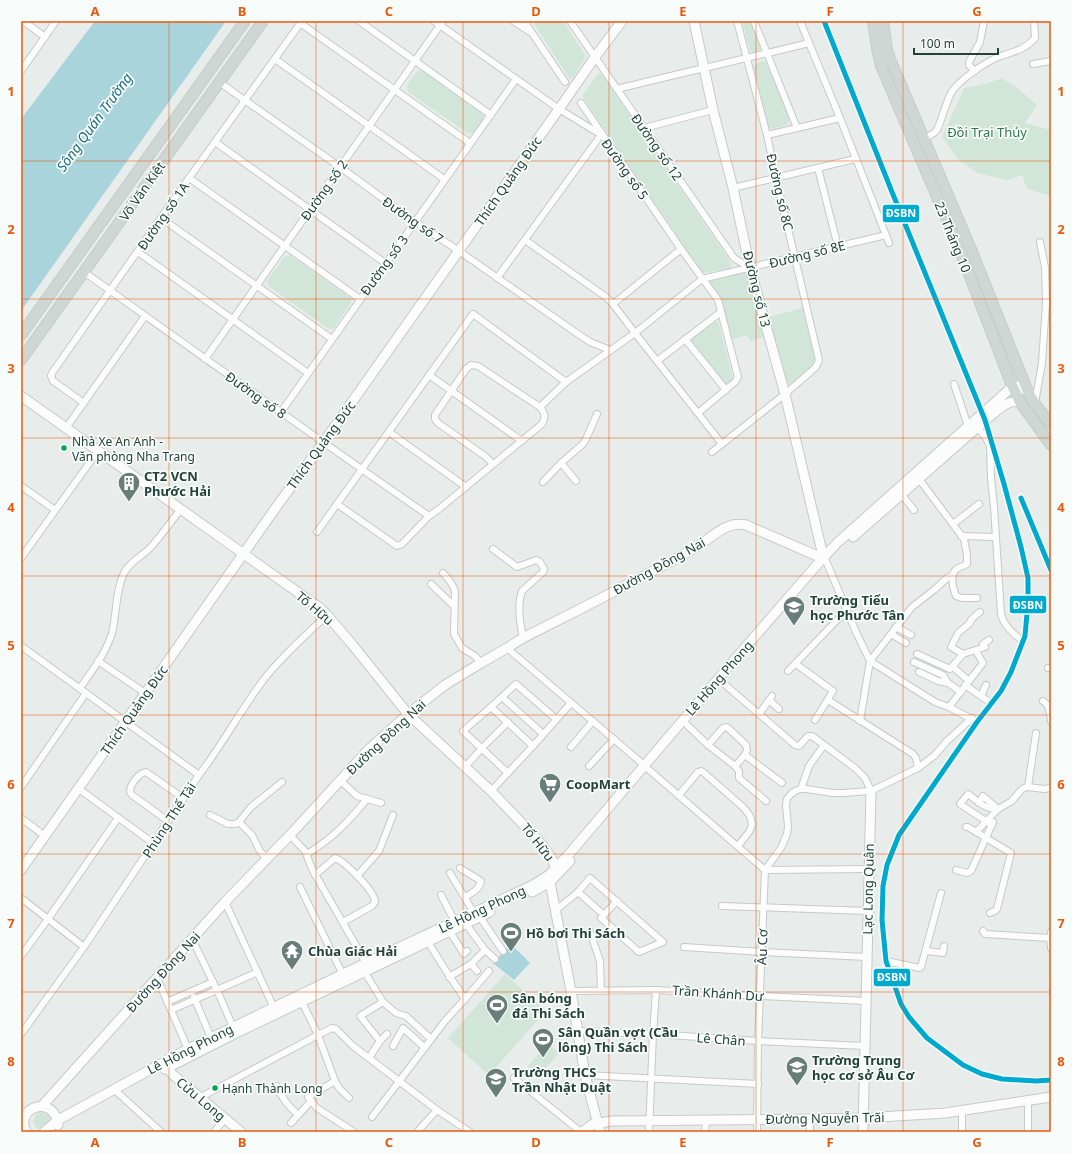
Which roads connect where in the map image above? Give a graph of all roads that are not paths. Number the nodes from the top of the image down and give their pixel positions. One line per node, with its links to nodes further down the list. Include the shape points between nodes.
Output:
1 (23, 21): 22 (street)
2 (56, 21): 22 (street)
3 (245, 21): 34 (main road, Võ Văn Kiệt)
4 (263, 21): 36 (main road, Võ Văn Kiệt)
5 (359, 21): 28 (street)
6 (434, 21): 20 (street, Đường số 5)
7 (513, 21): 21 (street)
8 (524, 21): 21 (street)
9 (570, 21): 25 (street, Đường số 12)
10 (622, 21): 25 (street, Thích Quảng Đức)
11 (694, 21): 31 (street, Đường số 13)
12 (737, 21): 27 (street, Đường số 8C)
13 (754, 21): 24 (street)
14 (800, 21): 23 (street)
15 (872, 21): 54 (main road, 23 Tháng 10, via 881,66)
16 (883, 21): 51 (main road, 23 Tháng 10, via 890,59)
17 (984, 21): 33 (street, via 980,42 969,62)
18 (1034, 21): 33 (street, via 1035,38 1031,44 996,58)
19 (301, 22): 26 (street, Đường số 1A); 39 (street)
20 (442, 23): 28 (street, Đường số 2); 35 (street, Đường số 5)
21 (533, 34): 37 (street)
22 (45, 37): 32 (street)
23 (809, 43): 24 (street); 45 (street)
24 (767, 54): 27 (street); 48 (street)
25 (595, 57): 38 (street, Đường số 12); 42 (street, Thích Quảng Đức)
26 (275, 59): 40 (street, Đường số 1A); 46 (street)
27 (747, 59): 31 (street); 50 (street, Đường số 8C)
28 (415, 61): 39 (street, Đường số 2); 44 (street)
29 (1051, 61): 30 (street)
30 (1033, 64)
31 (704, 68): 38 (street); 43 (street, Đường số 13)
32 (21, 71)
33 (974, 71): 51 (street, via 952,91 937,130)
34 (207, 73): 36 (main road); 90 (main road, Võ Văn Kiệt)
35 (516, 79): 42 (street, Đường số 5); 44 (street, Đường số 3)
36 (219, 82): 40 (street, Đường số 7); 79 (main road, Võ Văn Kiệt)
37 (565, 82)
38 (617, 89): 47 (street, Đường số 12)
39 (395, 90): 46 (street, Đường số 2); 53 (street)
40 (245, 99): 52 (street, Đường số 1A); 56 (street, Đường số 7)
41 (580, 103): 49 (street)
42 (559, 109): 49 (street, Đường số 5); 73 (street, Thích Quảng Đức)
43 (713, 110): 47 (street); 61 (street, Đường số 13)
44 (490, 115): 53 (street, Đường số 3)
45 (840, 118): 48 (street); 55 (street)
46 (369, 126): 56 (street, Đường số 2); 60 (street)
47 (644, 128): 78 (street, Đường số 12, via 734,258)
48 (797, 128): 50 (street)
49 (601, 135): 66 (street); 71 (street, Đường số 5)
50 (767, 135): 59 (street, Đường số 8C)
51 (924, 139): 54 (main road); 72 (main road, 23 Tháng 10)
52 (215, 142): 58 (street, Đường số 1A); 62 (street)
53 (470, 143): 60 (street, Đường số 3)
54 (914, 144): 75 (main road, 23 Tháng 10)
55 (855, 159): 57 (street); 65 (street)
56 (340, 167): 62 (street, Đường số 2); 64 (street, Đường số 7)
57 (818, 168): 59 (street); 70 (street)
58 (189, 178): 63 (street, Đường số 1A); 69 (street)
59 (776, 178): 61 (street); 76 (street, Đường số 8C)
60 (444, 179): 64 (street, Đường số 3)
61 (733, 188): 78 (street, Đường số 13)
62 (310, 210): 69 (street, Đường số 2); 77 (street)
63 (161, 218): 74 (street, Đường số 1A); 82 (street)
64 (415, 222): 73 (street, Đường số 7); 77 (street, Đường số 3)
65 (886, 235): 68 (street); 70 (street, Đường số 8E)
66 (525, 240): 80 (street); 85 (street)
67 (1040, 242): 109 (street, via 1045,267 1046,303 1042,363)
68 (889, 243)
69 (285, 245): 82 (street, Đường số 2); 84 (street)
70 (838, 247): 76 (street, Đường số 8E)
71 (681, 249): 81 (street, Đường số 5); 85 (street)
72 (971, 249): 75 (main road); 104 (main road, 23 Tháng 10)
73 (459, 251): 80 (street, Đường số 7); 119 (street, Thích Quảng Đức)
74 (138, 252): 83 (street, Đường số 1A); 88 (street)
75 (960, 253): 101 (main road, 23 Tháng 10)
76 (795, 257): 78 (street, Đường số 8E); 105 (street, Đường số 8C, via 819,360 815,368)
77 (385, 263): 84 (street, Đường số 3)
78 (750, 268): 81 (street, Đường số 8E); 105 (street, Đường số 13)
79 (84, 272): 83 (street, Đường số 8); 95 (main road, Võ Văn Kiệt)
80 (497, 278): 93 (street, Đường số 7, via 590,342)
81 (702, 279): 86 (street, Đường số 5, via 718,300); 89 (street, Đường số 8E)
82 (257, 285): 88 (street, Đường số 2); 91 (street)
83 (110, 290): 87 (street, Đường số 8); 108 (street, Đường số 1A, via 51,376 55,383)
84 (360, 299): 91 (street, Đường số 3)
85 (613, 304): 89 (street)
86 (721, 312): 92 (street); 102 (street, Đường số 5, via 738,376)
87 (145, 316): 94 (street, Đường số 8); 108 (street)
88 (233, 319): 94 (street, Đường số 2); 97 (street)
89 (635, 333): 93 (street, Đường số 8E); 96 (street)
90 (21, 335)
91 (332, 339): 97 (street, Đường số 3)
92 (685, 339): 96 (street); 102 (street)
93 (610, 350): 99 (street, Đường số 8E)
94 (205, 359): 111 (street, Đường số 8)
95 (21, 360)
96 (657, 361): 112 (street)
97 (308, 373): 111 (street, Đường số 3)
98 (429, 375): 99 (street, via 473,314); 103 (street); 117 (street)
99 (566, 382): 110 (street, Đường số 8E)
100 (954, 384): 115 (street)
101 (1012, 387): 104 (street, via 1019,386); 107 (main road, 23 Tháng 10); 115 (street, Lê Hồng Phong)
102 (726, 390): 112 (street)
103 (451, 391): 110 (street, via 468,366 474,365); 118 (street); 125 (street, via 435,415 436,421)
104 (1028, 392): 109 (main road, 23 Tháng 10)
105 (784, 394): 120 (street); 146 (street, Đường số 13)
106 (21, 396): 116 (street, Tố Hữu)
107 (1020, 402): 115 (street, Lê Hồng Phong, via 1008,403); 121 (main road, 23 Tháng 10)
108 (84, 403): 116 (street)
109 (1035, 404): 114 (main road, 23 Tháng 10)
110 (540, 407): 118 (street, via 545,415 542,424)
111 (281, 412): 119 (street, Đường số 8)
112 (698, 412): 120 (street)
113 (597, 414): 124 (street, via 586,439)
114 (1051, 424)
115 (973, 425): 127 (street, Lê Hồng Phong); 142 (street, via 990,446); 146 (street, Lê Hồng Phong, via 837,543)
116 (66, 428): 122 (street, Tố Hữu)
117 (389, 432): 126 (street); 131 (street)
118 (522, 441): 125 (street)
119 (323, 443): 126 (street, Đường số 8); 144 (street, Thích Quảng Đức)
120 (722, 444): 123 (street)
121 (1051, 445)
122 (98, 451): 135 (street); 136 (street, Tố Hữu)
123 (712, 452)
124 (561, 462): 128 (street); 129 (street)
125 (493, 464): 131 (street)
126 (362, 470): 133 (street); 138 (street, Đường số 8)
127 (919, 479): 132 (street, Lê Hồng Phong); 139 (street)
128 (576, 481)
129 (543, 482)
130 (21, 486): 135 (street)
131 (466, 487): 138 (street)
132 (901, 494): 137 (street); 146 (street, Lê Hồng Phong)
133 (337, 504): 138 (street, via 397,546); 140 (street)
134 (979, 504): 139 (street)
135 (55, 510): 145 (street)
136 (180, 510): 144 (street, Tố Hữu); 167 (street, via 151,547 128,566 118,594 112,633)
137 (914, 510)
138 (430, 516)
139 (953, 524): 141 (street)
140 (317, 532)
141 (961, 536): 142 (street); 148 (street, via 966,547 967,564 958,568)
142 (995, 537): 160 (street, via 1001,614 1007,627)
143 (493, 549): 158 (street, via 515,566 538,560 544,569 520,595 519,620)
144 (244, 554): 154 (street, Tố Hữu); 182 (street, Thích Quảng Đức)
145 (21, 558)
146 (824, 559): 153 (street); 158 (street, Đường Đồng Nai, via 746,525 730,526 662,567); 175 (street, Lê Hồng Phong)
147 (443, 573): 151 (street, via 453,585)
148 (953, 575): 150 (street, via 956,596); 155 (street, via 912,607)
149 (431, 584): 151 (street)
150 (977, 598)
151 (454, 606): 170 (street, via 454,634 462,648)
152 (980, 612): 166 (street, via 958,633 951,647)
153 (848, 613): 168 (street); 171 (street, via 838,619)
154 (327, 615): 192 (street, Tố Hữu); 217 (street, Phùng Thế Tài, via 279,660)
155 (896, 627): 156 (street); 157 (street)
156 (891, 634): 161 (street); 168 (street)
157 (911, 635)
158 (523, 638): 163 (street, Đường Đồng Nai)
159 (989, 640): 164 (street, via 983,644 985,647)
160 (1021, 640)
161 (906, 642)
162 (21, 646): 179 (street)
163 (507, 648): 170 (street, Đường Đồng Nai); 187 (street)
164 (976, 651): 166 (street); 177 (street, via 983,663)
165 (918, 654): 172 (street, via 950,669)
166 (963, 654): 172 (street)
167 (98, 661): 179 (street); 182 (street)
168 (870, 661): 190 (street, via 935,702); 197 (street)
169 (914, 662): 176 (street, via 943,675)
170 (481, 663): 192 (street, Đường Đồng Nai, via 444,685)
171 (796, 664): 173 (street); 185 (street, via 833,691)
172 (953, 667): 177 (street)
173 (788, 671)
174 (919, 672): 176 (street)
175 (720, 681): 193 (street); 201 (street, Lê Hồng Phong); 214 (street, Lê Hồng Phong)
176 (948, 683): 180 (street)
177 (967, 683): 180 (street); 183 (street)
178 (986, 685): 183 (street)
179 (80, 688): 181 (street)
180 (960, 692): 190 (street)
181 (86, 693): 199 (street); 221 (street)
182 (145, 693): 199 (street, Thích Quảng Đức)
183 (981, 696): 188 (street)
184 (502, 697): 189 (street); 194 (street, via 516,684); 203 (street)
185 (828, 700): 195 (street); 197 (street)
186 (1043, 701): 198 (street, via 1048,705)
187 (571, 703): 194 (street); 196 (street)
188 (991, 703)
189 (491, 707): 200 (street); 209 (street, via 463,731)
190 (949, 707): 215 (street, via 975,720)
191 (779, 709): 193 (street, via 770,698)
192 (408, 714): 213 (street, Tố Hữu); 218 (street, Đường Đồng Nai, via 369,749)
193 (759, 714): 206 (street, via 795,745 800,745 810,736)
194 (556, 719): 203 (street)
195 (815, 720)
196 (593, 721): 204 (street); 208 (street)
197 (860, 721): 215 (street, via 913,754)
198 (1051, 721)
199 (126, 722): 217 (street); 224 (street, Thích Quảng Đức)
200 (508, 722): 207 (street); 209 (street)
201 (687, 725): 205 (street); 214 (street, Lê Hồng Phong)
202 (1036, 733): 222 (street)
203 (543, 734): 207 (street)
204 (614, 739): 211 (street); 214 (street)
205 (708, 745): 210 (street, via 725,727 746,745); 212 (street)
206 (824, 745): 225 (street, via 809,766); 227 (street, via 855,768 865,778)
207 (533, 746): 216 (street)
208 (570, 747)
209 (482, 748): 213 (street); 216 (street)
210 (744, 755): 212 (street); 220 (street)
211 (589, 766)
212 (735, 766): 231 (street, via 740,778)
213 (465, 767): 226 (street, Tố Hữu)
214 (646, 767): 228 (street); 253 (street, Lê Hồng Phong)
215 (918, 768): 227 (street)
216 (508, 773): 226 (street)
217 (198, 774): 229 (street, Phùng Thế Tài)
218 (340, 780): 230 (street, via 357,796); 243 (street, Đường Đồng Nai)
219 (282, 782): 239 (street, via 251,807)
220 (782, 783)
221 (21, 787)
222 (1028, 787): 223 (street); 233 (street)
223 (1051, 788)
224 (79, 789): 237 (street); 244 (street, Thích Quảng Đức)
225 (801, 789): 227 (street, via 843,794); 254 (street, via 790,794 787,799 787,834 781,848)
226 (491, 791): 253 (street, Tố Hữu, via 537,839)
227 (871, 791): 251 (street, Lạc Long Quân)
228 (678, 795): 247 (street); 247 (street, via 698,772 703,772 750,816 751,828)
229 (183, 798): 238 (street, Phùng Thế Tài); 238 (street, via 146,772 141,773 131,787 132,795)
230 (367, 799): 232 (street); 248 (street, via 332,837)
231 (766, 801)
232 (381, 803)
233 (998, 809): 240 (street); 240 (street, via 987,808 968,794 960,804)
234 (210, 815): 239 (street, via 228,824)
235 (394, 815): 258 (street, via 379,851)
236 (21, 818): 244 (street)
237 (118, 818): 246 (street); 275 (street)
238 (168, 821): 246 (street, Phùng Thế Tài)
239 (239, 822): 249 (street, via 252,835)
240 (989, 823): 242 (street); 245 (street)
241 (966, 827): 242 (street)
242 (976, 832): 245 (street)
243 (290, 835): 248 (street); 249 (street, Đường Đồng Nai)
244 (45, 836): 252 (street, Thích Quảng Đức)
245 (986, 838): 255 (street, via 971,871 968,873); 272 (street, via 1011,853 997,909)
246 (153, 843): 286 (street, Phùng Thế Tài)
247 (738, 846): 254 (street)
248 (307, 854): 257 (street)
249 (266, 858): 267 (street, Đường Đồng Nai)
250 (460, 868): 264 (street, via 481,881 476,891)
251 (869, 869): 254 (street); 271 (street, Lạc Long Quân)
252 (21, 870)
253 (558, 870): 259 (street, Lê Hồng Phong)
254 (765, 870): 269 (street, Âu Cơ)
255 (956, 870)
256 (450, 873): 264 (street)
257 (315, 875): 258 (street, via 335,858); 276 (street)
258 (357, 876): 276 (street, via 374,896 375,902 370,908)
259 (550, 878): 270 (street); 273 (street, Lê Hồng Phong)
260 (300, 887): 303 (street)
261 (578, 892): 266 (street, via 590,878); 270 (street); 274 (street)
262 (941, 893): 292 (street)
263 (441, 895): 277 (street)
264 (465, 897): 273 (street)
265 (21, 898): 275 (street)
266 (616, 901): 274 (street); 274 (street, via 663,942 639,952 601,918)
267 (225, 902): 283 (street, Đường Đồng Nai); 302 (street)
268 (722, 906): 269 (street)
269 (764, 907): 271 (street); 293 (street, Âu Cơ)
270 (556, 910): 308 (street)
271 (868, 911): 295 (street, Lạc Long Quân)
272 (990, 913)
273 (477, 915): 277 (street, Lê Hồng Phong); 278 (street, Lê Hồng Phong); 290 (street)
274 (604, 915)
275 (48, 919): 286 (street); 294 (street)
276 (343, 922): 299 (street)
277 (454, 922): 299 (street, Lê Hồng Phong)
278 (466, 924): 280 (street, Lê Hồng Phong); 289 (street)
279 (983, 931): 282 (street, via 985,934)
280 (450, 932): 284 (street, Lê Hồng Phong); 291 (street, via 464,954)
281 (590, 932): 309 (street, via 600,961)
282 (1050, 935): 288 (street)
283 (192, 939): 305 (street, Đường Đồng Nai); 306 (street)
284 (428, 942): 299 (street, Lê Hồng Phong); 304 (street)
285 (944, 946): 292 (street, via 943,952)
286 (84, 947): 323 (street, Phùng Thế Tài)
287 (684, 947): 293 (street)
288 (1051, 948)
289 (485, 950): 296 (street); 298 (street)
290 (503, 950)
291 (467, 951)
292 (926, 951): 297 (street, via 920,968)
293 (762, 952): 295 (street); 312 (street, Âu Cơ)
294 (21, 956)
295 (867, 957): 316 (street, Lạc Long Quân)
296 (495, 959)
297 (886, 960)
298 (471, 964): 300 (street); 304 (street)
299 (365, 967): 303 (street, Lê Hồng Phong); 313 (street, Lê Hồng Phong); 318 (street)
300 (477, 971)
301 (489, 971): 314 (street)
302 (258, 972): 307 (street); 319 (street)
303 (343, 975): 313 (street, Lê Hồng Phong)
304 (450, 977): 314 (street)
305 (157, 978): 317 (street); 350 (street, Đường Đồng Nai)
306 (213, 982): 307 (street); 311 (street)
307 (217, 990): 315 (street); 321 (street)
308 (571, 990): 309 (street, Trần Khánh Dư); 322 (street)
309 (601, 990): 310 (street, Trần Khánh Dư)
310 (656, 990): 312 (street, Trần Khánh Dư); 325 (street)
311 (191, 992): 315 (street); 317 (street)
312 (760, 996): 316 (street, Trần Khánh Dư); 330 (street, Âu Cơ)
313 (301, 999): 319 (street, Lê Hồng Phong); 326 (street)
314 (465, 999): 328 (street)
315 (195, 1001): 320 (street); 327 (street)
316 (866, 1001): 332 (street, Lạc Long Quân)
317 (168, 1002): 320 (street)
318 (383, 1002): 328 (street, via 396,1013 406,1016); 329 (street, via 360,1016)
319 (278, 1009): 321 (street, Lê Hồng Phong); 336 (street, Lê Hồng Phong)
320 (171, 1010): 334 (street)
321 (233, 1027): 327 (street, Lê Hồng Phong)
322 (578, 1031): 325 (street, Lê Chân); 337 (street)
323 (21, 1034)
324 (387, 1034): 329 (street)
325 (652, 1034): 330 (street, Lê Chân); 339 (street)
326 (318, 1035): 335 (street, via 332,1028 336,1029); 340 (street); 346 (street)
327 (212, 1038): 334 (street, Lê Hồng Phong)
328 (431, 1039): 333 (street)
329 (380, 1041): 335 (street)
330 (758, 1041): 332 (street, Lê Chân); 342 (street, Âu Cơ)
331 (393, 1046): 333 (street, via 403,1028)
332 (864, 1046): 355 (street, Lạc Long Quân)
333 (424, 1047): 341 (street)
334 (188, 1049): 336 (street, Lê Hồng Phong)
335 (369, 1058): 341 (street)
336 (166, 1065): 344 (street, Lê Hồng Phong); 346 (street, Cửu Long, via 172,1074); 364 (street, Lê Hồng Phong)
337 (585, 1075): 339 (street); 362 (street)
338 (514, 1078): 372 (street)
339 (651, 1079): 342 (street); 358 (street)
340 (335, 1081): 347 (street); 349 (street, via 308,1097)
341 (399, 1081): 351 (street); 354 (street)
342 (758, 1084): 360 (street, Âu Cơ)
343 (277, 1086): 353 (street, via 280,1095)
344 (118, 1093): 364 (street, Lê Hồng Phong); 367 (street)
345 (1051, 1097): 348 (street, Đường Nguyễn Trãi)
346 (199, 1098): 356 (street, Cửu Long)
347 (349, 1098)
348 (1028, 1100): 352 (street, Đường Nguyễn Trãi); 380 (street)
349 (311, 1101): 353 (street); 370 (street)
350 (42, 1106): 363 (street, Đường Đồng Nai, via 26,1114); 364 (street, via 56,1114)
351 (437, 1110): 365 (street); 371 (street)
352 (962, 1112): 355 (street, Đường Nguyễn Trãi); 379 (street)
353 (298, 1115): 361 (street)
354 (372, 1117)
355 (863, 1118): 357 (street, Đường Nguyễn Trãi); 378 (street, Lạc Long Quân)
356 (225, 1119): 368 (street); 369 (street, Cửu Long)
357 (810, 1119): 360 (street, Đường Nguyễn Trãi); 377 (street)
358 (649, 1120): 359 (street, Đường Nguyễn Trãi); 362 (street, Đường Nguyễn Trãi); 374 (street)
359 (706, 1120): 360 (street, Đường Nguyễn Trãi); 375 (street)
360 (758, 1120): 376 (street, Âu Cơ)
361 (291, 1123)
362 (598, 1123): 372 (street); 373 (street)
363 (24, 1127)
364 (58, 1128): 366 (street, Lê Hồng Phong)
365 (465, 1131)
366 (44, 1132)
367 (161, 1132)
368 (214, 1132)
369 (241, 1132)
370 (354, 1132)
371 (417, 1132)
372 (582, 1132)
373 (600, 1132)
374 (649, 1132)
375 (705, 1132)
376 (757, 1132)
377 (810, 1132)
378 (863, 1132)
379 (962, 1132)
380 (1028, 1132)

